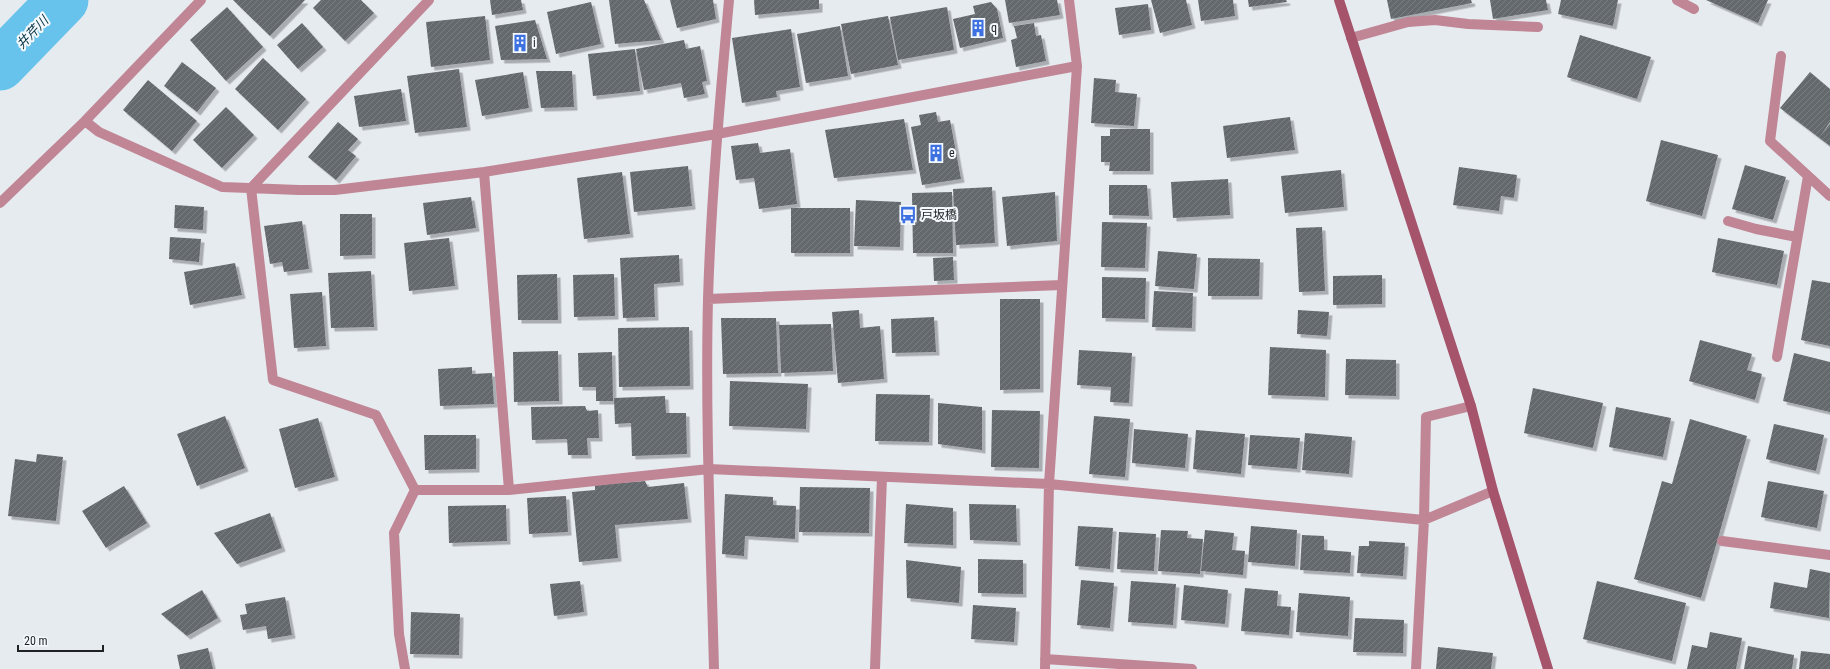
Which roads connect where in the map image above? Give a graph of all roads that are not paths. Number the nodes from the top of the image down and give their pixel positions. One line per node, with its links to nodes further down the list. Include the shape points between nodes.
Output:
1 (201, 0): 12 (street)
2 (429, 0): 16 (street)
3 (729, 0): 13 (street)
4 (1069, 0): 11 (street)
5 (1339, 0): 9 (street)
6 (1677, 0): 7 (street)
7 (1694, 10)
8 (1538, 27): 9 (street, via 1435,20 1408,22)
9 (1351, 38): 24 (street)
10 (1781, 56): 15 (street, via 1770,141)
11 (1077, 66): 13 (street); 21 (street)
12 (85, 122): 16 (street, via 99,132 222,187); 18 (street)
13 (717, 134): 14 (street); 22 (street)
14 (484, 172): 16 (street, via 334,190); 29 (street)
15 (1808, 176): 17 (street); 20 (street)
16 (251, 188): 28 (street, via 273,380 376,415)
17 (1830, 196)
18 (0, 203)
19 (1728, 221): 20 (street)
20 (1797, 237): 23 (street)
21 (1062, 285): 22 (street); 27 (street)
22 (708, 299): 25 (street)
23 (1777, 357)
24 (1471, 406): 30 (street); 31 (street, via 1426,417)
25 (709, 470): 26 (street); 29 (street); 36 (street)
26 (882, 477): 27 (street); 37 (street)
27 (1050, 484): 31 (street); 34 (street)
28 (415, 490): 29 (street); 35 (street, via 394,534 399,634)
29 (509, 490)
30 (1493, 492): 31 (street); 40 (street)
31 (1424, 520): 39 (street)
32 (1722, 541): 33 (street)
33 (1830, 555)
34 (1045, 664): 38 (street)
35 (405, 669)
36 (714, 669)
37 (875, 669)
38 (1192, 669)
39 (1416, 669)
40 (1548, 669)

